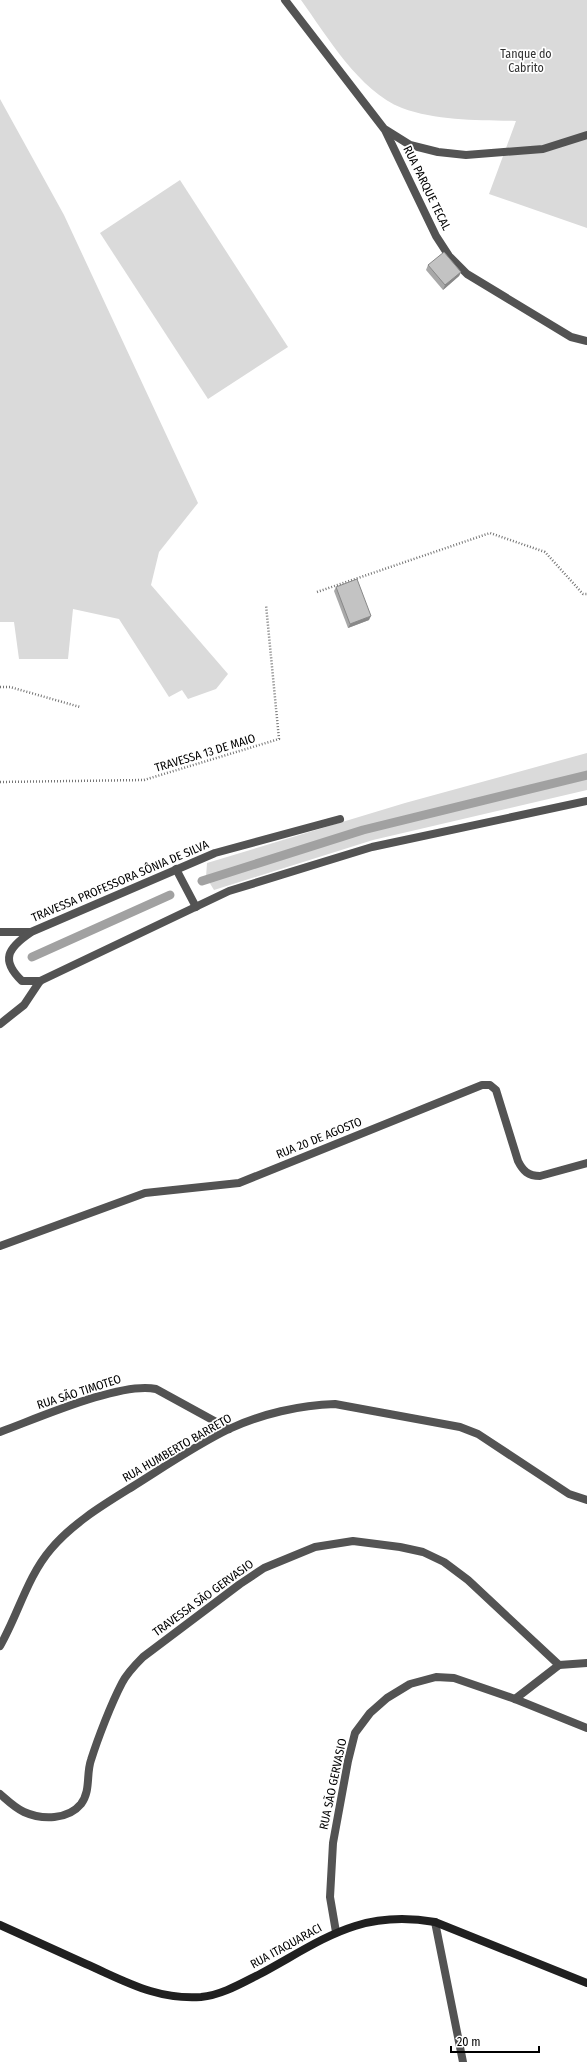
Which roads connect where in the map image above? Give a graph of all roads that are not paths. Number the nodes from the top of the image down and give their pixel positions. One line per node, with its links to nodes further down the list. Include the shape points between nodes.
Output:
1 (285, 0): 2 (street, RUA PARQUE TECAL)
2 (385, 130): 3 (street, via 410,145 466,155 543,149); 4 (street, RUA PARQUE TECAL, via 436,236 449,256 467,274 571,337)
3 (587, 135)
4 (587, 341)
5 (587, 801): 8 (street, via 372,847 229,891)
6 (340, 819): 7 (street, TRAVESSA PROFESSORA SÔNIA DE SILVA, via 215,854)
7 (176, 869): 8 (street); 10 (street, TRAVESSA PROFESSORA SÔNIA DE SILVA)
8 (196, 907): 11 (street)
9 (0, 932): 10 (street, TRAVESSA PROFESSORA SÔNIA DE SILVA)
10 (31, 932): 11 (street, via 16,943 10,952 8,964 22,981)
11 (40, 981): 12 (street, via 24,1005)
12 (0, 1024)
13 (587, 1163): 14 (street, RUA 20 DE AGOSTO, via 540,1176 523,1171 496,1090 490,1085 482,1085 238,1183 145,1193)
14 (0, 1246)
15 (229, 1429): 16 (street, RUA SÃO TIMOTEO, via 156,1389 144,1387 108,1394); 17 (street, RUA HUMBERTO BARRETO, via 294,1409 335,1404 460,1427 478,1434 569,1494); 18 (street, RUA HUMBERTO BARRETO, via 89,1515 68,1532 38,1567)
16 (0, 1432)
17 (587, 1500)
18 (0, 1646)
19 (587, 1663): 20 (street)
20 (559, 1664): 21 (street); 23 (street, TRAVESSA SÃO GERVASIO, via 468,1580 444,1562 423,1552 400,1546 353,1541 315,1547 264,1568 143,1657 132,1668 122,1682 90,1761 87,1791 81,1804 70,1813 56,1818 41,1817 25,1812)
21 (515, 1699): 22 (street, RUA SÃO GERVASIO); 26 (street, RUA SÃO GERVASIO, via 454,1678 436,1678 410,1684 387,1698 370,1713 355,1733 333,1843 330,1897)
22 (587, 1728)
23 (0, 1794)
24 (435, 1922): 26 (street, RUA ITAQUARACI, via 390,1918 362,1923); 27 (street, RUA ITAQUARACI); 28 (street)
25 (0, 1925): 26 (street, RUA ITAQUARACI, via 148,1992 202,1997 242,1984)
26 (336, 1932)
27 (587, 1983)
28 (463, 2062)

